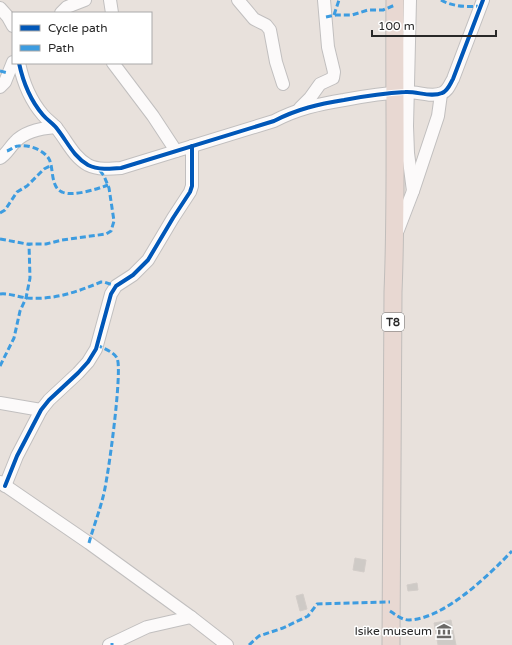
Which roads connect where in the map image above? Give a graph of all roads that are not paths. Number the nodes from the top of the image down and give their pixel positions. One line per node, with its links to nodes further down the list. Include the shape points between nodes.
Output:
1 (6, 0): 11 (street)
2 (85, 0): 9 (street, via 67,7)
3 (110, 0): 10 (street)
4 (238, 0): 14 (street, via 254,19 270,30)
5 (324, 0): 18 (street, via 333,78 320,84)
6 (395, 0): 16 (highway, T8)
7 (410, 0): 16 (street)
8 (483, 0): 17 (street, via 453,79 447,90)
9 (62, 12)
10 (112, 12)
11 (7, 17)
12 (18, 64): 15 (street); 19 (street, via 24,86 38,110)
13 (114, 64): 21 (street)
14 (283, 84)
15 (0, 87)
16 (401, 92): 17 (street); 18 (street, via 336,101); 23 (street); 24 (highway, T8)
17 (441, 94): 23 (street, via 438,116)
18 (297, 110): 20 (street, via 274,121)
19 (56, 127): 21 (street, via 75,154 87,164 98,168 121,168); 22 (street, via 24,135)
20 (192, 146): 21 (street); 26 (street, via 190,192 148,260 133,275 116,286 111,294 96,349 88,362)
21 (176, 151)
22 (0, 158)
23 (413, 191): 24 (street)
24 (395, 236): 31 (highway, T8)
25 (0, 404): 26 (street)
26 (41, 410): 27 (street)
27 (2, 484): 28 (street)
28 (191, 617): 29 (street); 30 (street, via 147,627)
29 (221, 643)
30 (109, 645)
31 (391, 645)

